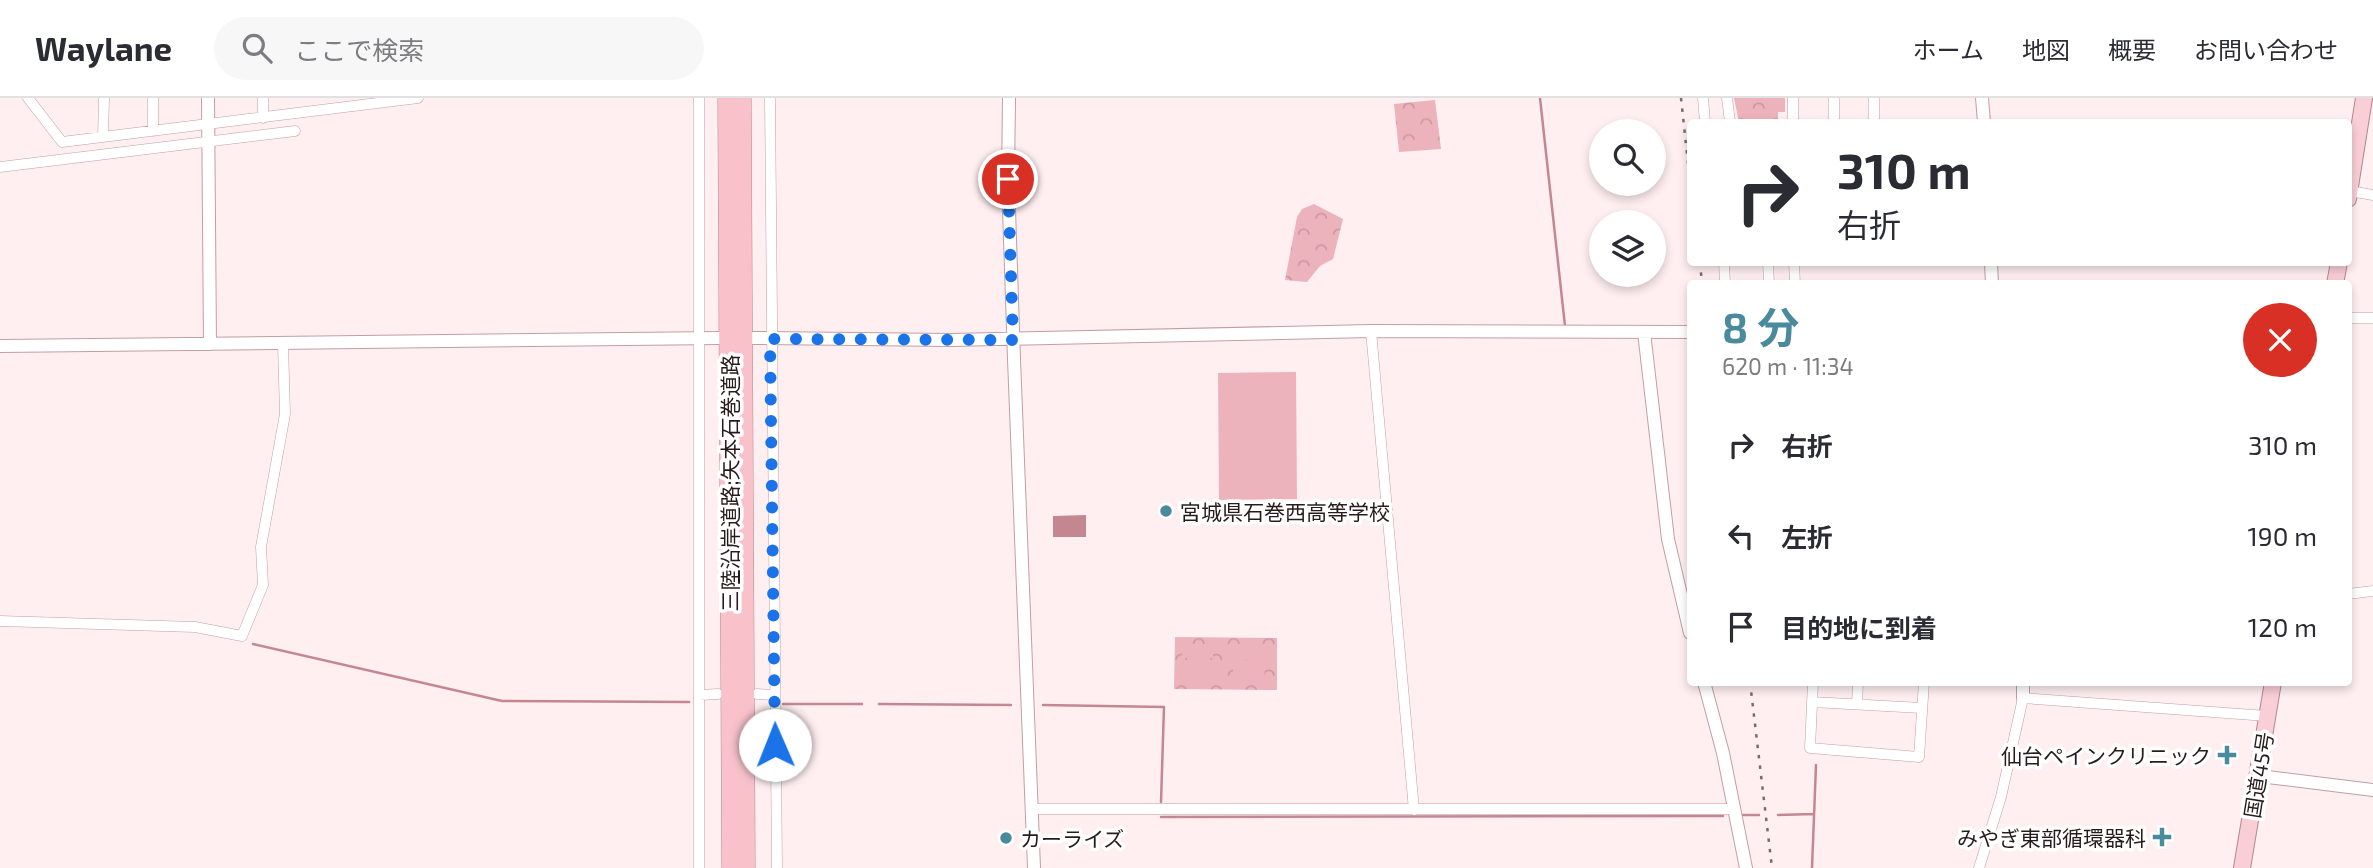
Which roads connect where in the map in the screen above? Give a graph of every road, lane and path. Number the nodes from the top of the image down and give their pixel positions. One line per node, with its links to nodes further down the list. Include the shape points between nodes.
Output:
1 (28, 98): 31 (street, via 58,141)
2 (104, 98): 31 (street)
3 (153, 98): 29 (street)
4 (208, 98): 28 (street)
5 (264, 98): 21 (street)
6 (418, 98): 19 (street)
7 (699, 98): 44 (street)
8 (727, 98): 75 (highway, 三陸沿岸道路;矢本石巻道路)
9 (742, 98): 76 (highway, 三陸沿岸道路;矢本石巻道路)
10 (770, 98): 45 (street)
11 (1009, 98): 46 (street)
12 (1703, 98): 22 (street)
13 (1727, 98): 23 (street)
14 (1793, 98): 24 (street)
15 (1834, 98): 25 (street)
16 (1874, 98): 26 (street)
17 (1982, 98): 27 (street)
18 (2364, 98): 34 (highway)
19 (389, 100): 20 (street)
20 (336, 102): 21 (street)
21 (263, 117): 28 (street)
22 (1705, 119)
23 (1730, 119)
24 (1793, 119)
25 (1835, 119)
26 (1874, 119)
27 (1984, 119)
28 (207, 124): 29 (street); 32 (street)
29 (153, 131): 31 (street)
30 (295, 131): 32 (street)
31 (103, 137)
32 (207, 141): 33 (street); 47 (street)
33 (0, 167)
34 (2352, 176)
35 (2352, 195): 36 (street)
36 (2373, 195)
37 (2352, 318): 38 (street)
38 (2373, 318)
39 (1371, 331): 40 (street); 46 (street); 73 (street)
40 (1644, 332): 41 (street); 52 (street, via 1668,538)
41 (1687, 332)
42 (720, 338): 44 (street)
43 (753, 338): 45 (street)
44 (701, 339): 48 (street); 62 (street)
45 (770, 339): 46 (street); 63 (street)
46 (1013, 340): 71 (street)
47 (210, 344): 48 (street); 49 (street)
48 (283, 344): 53 (street, via 285,414 261,547 263,585 242,636 195,627)
49 (0, 346)
50 (2373, 591): 51 (street)
51 (2352, 594)
52 (1687, 620)
53 (0, 621)
54 (1705, 686): 72 (street)
55 (1813, 686): 65 (street)
56 (1858, 686): 66 (street)
57 (1924, 686): 67 (street)
58 (2023, 686): 64 (street)
59 (2272, 686): 68 (highway, 国道45号)
60 (718, 694): 62 (street)
61 (757, 694): 63 (street)
62 (699, 695): 74 (street)
63 (774, 695): 77 (street)
64 (2023, 698): 68 (street); 80 (street, via 2001,797)
65 (1812, 702): 66 (street); 67 (street, via 1810,748 1919,757)
66 (1857, 704): 67 (street)
67 (1922, 708)
68 (2267, 716): 69 (highway, 国道45号)
69 (2259, 776): 70 (street); 81 (highway, 国道45号)
70 (2373, 789)
71 (1031, 809): 73 (street); 78 (street)
72 (1733, 809): 73 (street); 79 (street)
73 (1414, 810)
74 (699, 868)
75 (731, 868)
76 (746, 868)
77 (777, 868)
78 (1034, 868)
79 (1746, 868)
80 (1979, 868)
81 (2242, 868)

